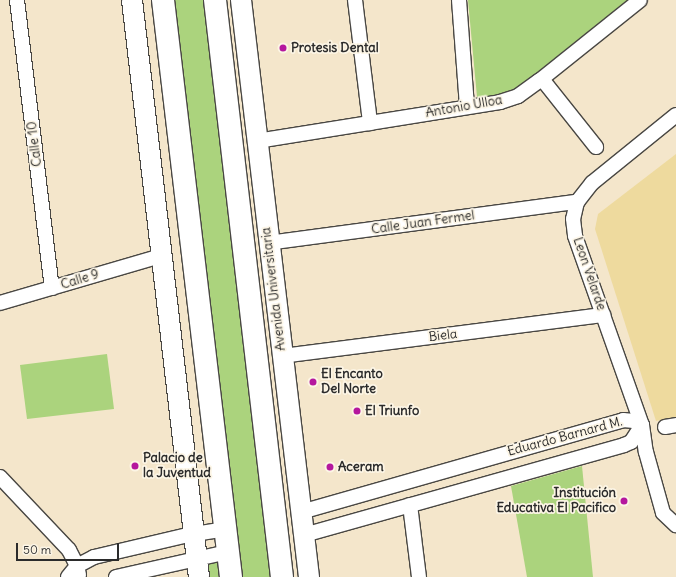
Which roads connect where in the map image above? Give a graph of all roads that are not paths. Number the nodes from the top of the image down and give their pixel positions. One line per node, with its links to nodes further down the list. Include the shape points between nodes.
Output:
1 (17, 0): 18 (street, Calle 10)
2 (132, 0): 17 (main road)
3 (163, 0): 27 (main road)
4 (215, 0): 36 (main road, Avenida Universitaria)
5 (241, 0): 13 (main road, Avenida Universitaria)
6 (355, 0): 12 (street)
7 (458, 0): 10 (street)
8 (640, 0): 9 (street, Antonio Ulloa)
9 (542, 79): 10 (street, Antonio Ulloa, via 518,96 500,102); 14 (street)
10 (468, 106): 12 (street, Antonio Ulloa)
11 (676, 114): 15 (street, Leon Velarde, via 592,183)
12 (370, 123): 13 (street, Antonio Ulloa)
13 (257, 140): 16 (main road, Avenida Universitaria)
14 (596, 147)
15 (577, 202): 16 (street, Calle Juan Fermel); 20 (street, Leon Velarde, via 573,219 574,236)
16 (268, 243): 21 (main road, Avenida Universitaria)
17 (161, 256): 18 (street, Calle 9); 28 (main road)
18 (52, 288): 19 (street, Calle 9)
19 (0, 303)
20 (603, 315): 21 (street, Biela); 22 (street, Leon Velarde)
21 (282, 356): 25 (main road, Avenida Universitaria)
22 (642, 425): 24 (street, Eduardo Barnard M., via 631,442 624,445); 25 (street, Eduardo Barnard M., via 623,420); 26 (street, Leon Velarde, via 646,452 663,512)
23 (0, 477): 32 (street, via 69,550)
24 (410, 505): 29 (street, Eduardo Barnard M.); 38 (street)
25 (302, 512): 29 (main road, Avenida Universitaria)
26 (676, 525)
27 (225, 529): 28 (street); 30 (main road)
28 (194, 534): 31 (main road); 32 (street, via 94,557)
29 (304, 535): 37 (main road, Avenida Universitaria)
30 (228, 552): 31 (street); 35 (main road)
31 (197, 557): 33 (street); 34 (main road)
32 (75, 574)
33 (116, 577)
34 (199, 577)
35 (231, 577)
36 (282, 577)
37 (309, 577)
38 (419, 577)

